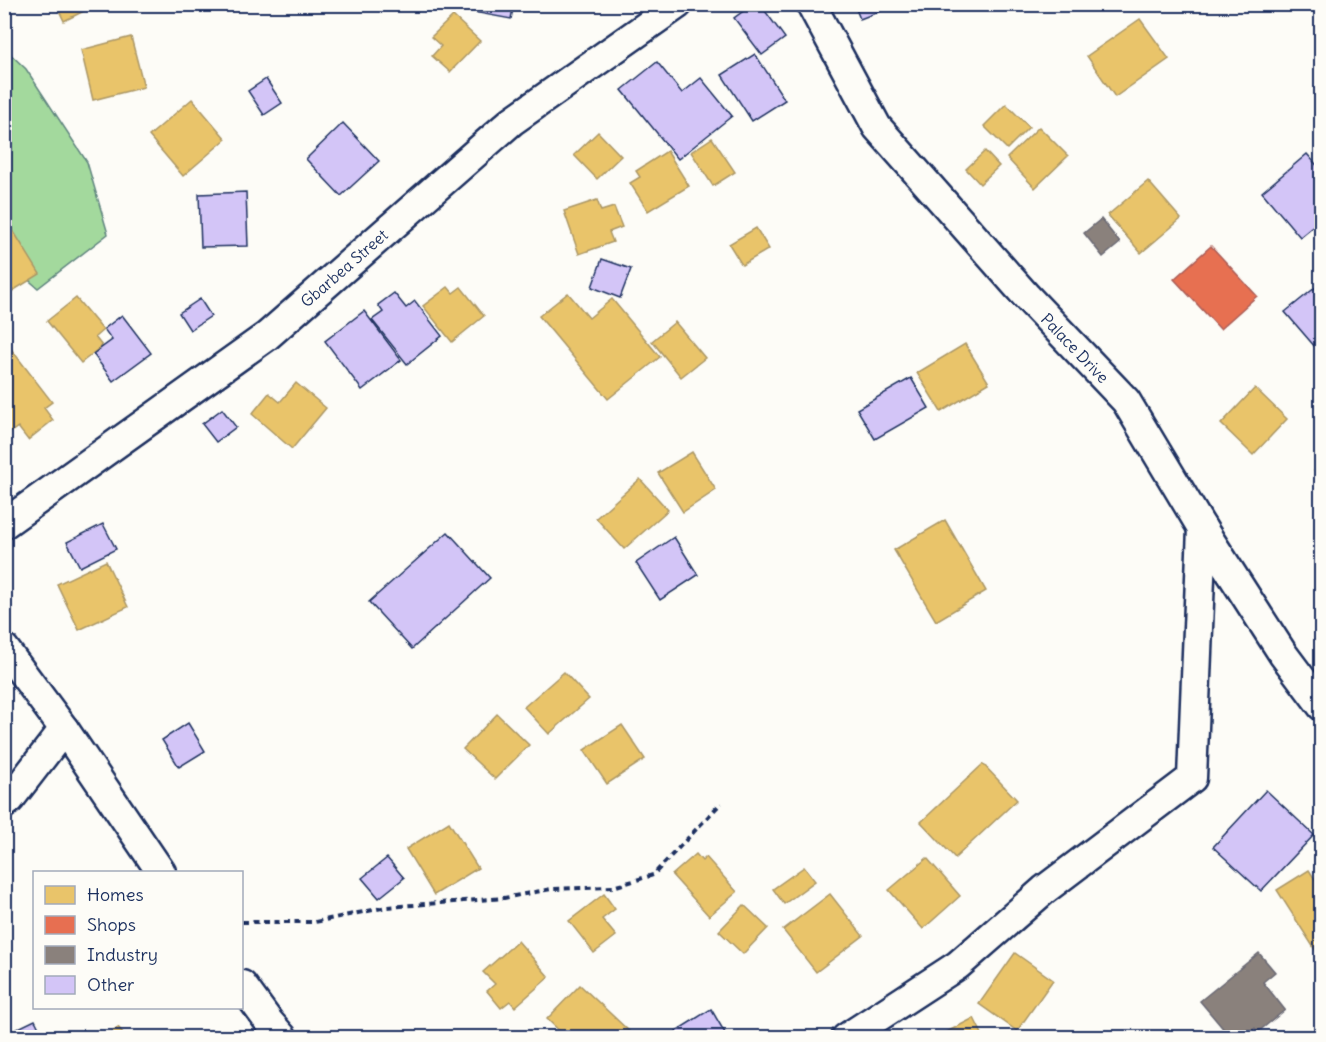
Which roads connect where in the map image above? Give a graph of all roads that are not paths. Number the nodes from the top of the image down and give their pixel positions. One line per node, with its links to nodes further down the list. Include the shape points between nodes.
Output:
1 (678, 4): 3 (street, Gbarbea Street, via 512,121 267,336)
2 (811, 4): 4 (street, Palace Drive, via 877,127 1126,401)
3 (4, 524)
4 (1202, 528): 6 (street, Palace Drive, via 1283,654); 12 (street, via 1192,778 1044,890 958,965)
5 (4, 648): 7 (street)
6 (1322, 706)
7 (64, 729): 8 (street); 9 (street)
8 (4, 804)
9 (160, 871)
10 (243, 986): 11 (street)
11 (283, 1038)
12 (846, 1038)

